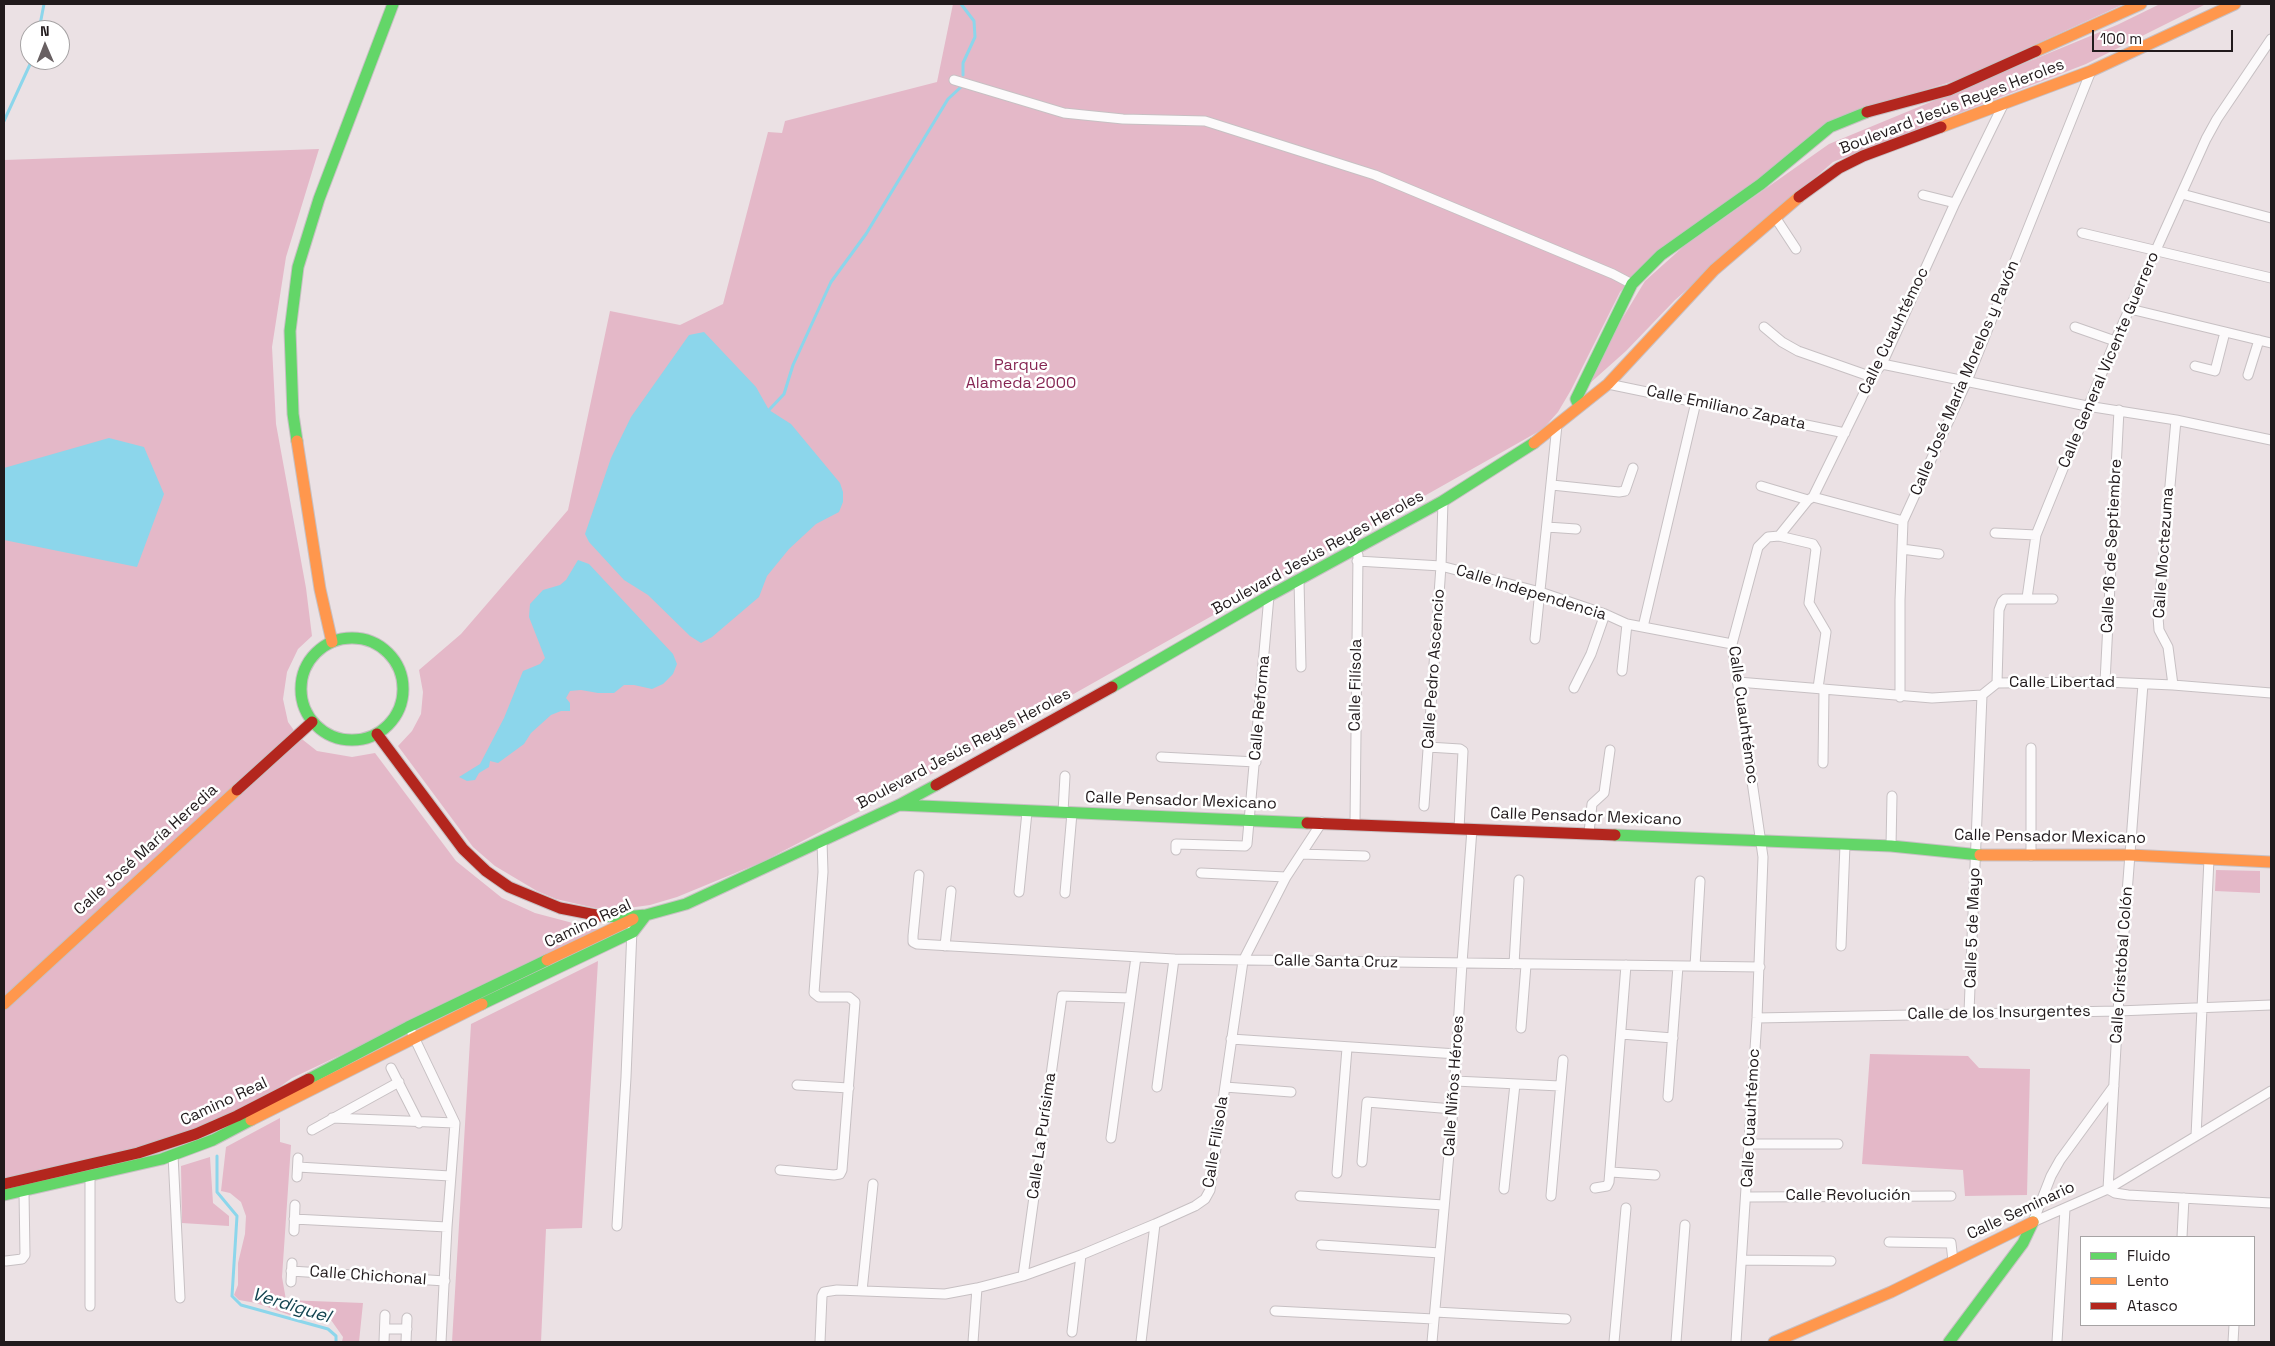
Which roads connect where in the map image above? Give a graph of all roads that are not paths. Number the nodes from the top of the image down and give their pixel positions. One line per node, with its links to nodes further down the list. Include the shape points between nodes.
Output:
1 (393, 4): 64 (main road, via 319,199 298,267 290,331 293,414 320,589)
2 (2141, 4): 17 (main road, Boulevard Jesús Reyes Heroles, via 1949,90 1838,123 1808,143 1748,194 1661,255)
3 (2235, 4): 5 (main road, Boulevard Jesús Reyes Heroles)
4 (2271, 40): 8 (street, Calle General Vicente Guerrero, via 2217,119)
5 (2092, 71): 7 (main road, Boulevard Jesús Reyes Heroles); 29 (street, Calle José María Morelos y Pavón)
6 (954, 80): 17 (street, via 1064,113 1205,121 1375,176)
7 (2005, 102): 10 (street, Calle Cuauhtémoc); 11 (main road, Boulevard Jesús Reyes Heroles, via 1863,156 1815,184)
8 (2182, 194): 12 (street); 15 (street, Calle General Vicente Guerrero)
9 (1923, 195): 10 (street)
10 (1955, 203): 25 (street, Calle Cuauhtémoc)
11 (1774, 217): 14 (street); 30 (main road, Boulevard Jesús Reyes Heroles, via 1714,270)
12 (2271, 218)
13 (2082, 234): 15 (street)
14 (1796, 249)
15 (2156, 250): 16 (street); 18 (street, Calle General Vicente Guerrero)
16 (2271, 278)
17 (1632, 284): 32 (main road, Boulevard Jesús Reyes Heroles, via 1576,399)
18 (2130, 309): 21 (street); 22 (street, Calle General Vicente Guerrero)
19 (1764, 327): 28 (street, via 1798,351)
20 (2075, 328): 22 (street)
21 (2225, 332): 23 (street); 26 (street, via 2215,371)
22 (2115, 340): 33 (street, Calle General Vicente Guerrero)
23 (2259, 340): 24 (street); 27 (street)
24 (2271, 343)
25 (1882, 364): 28 (street, Calle Cuauhtémoc); 29 (street)
26 (2195, 366)
27 (2248, 375)
28 (1872, 377): 37 (street, Calle Cuauhtémoc)
29 (1967, 381): 33 (street); 44 (street, Calle José María Morelos y Pavón)
30 (1608, 384): 31 (street, Calle Emiliano Zapata); 32 (main road, Boulevard Jesús Reyes Heroles)
31 (1696, 402): 37 (street, Calle Emiliano Zapata); 62 (street)
32 (1579, 406): 36 (main road, Boulevard Jesús Reyes Heroles)
33 (2087, 406): 34 (street); 48 (street, Calle General Vicente Guerrero)
34 (2119, 410): 35 (street); 69 (street, Calle 16 de Septiembre)
35 (2176, 420): 38 (street); 72 (street, Calle Moctezuma, via 2158,617 2159,630 2168,647)
36 (1557, 424): 40 (street); 43 (main road, Boulevard Jesús Reyes Heroles)
37 (1845, 433): 42 (street, Calle Cuauhtémoc)
38 (2271, 440)
39 (1634, 468): 40 (street, via 1625,491)
40 (1552, 485): 45 (street)
41 (1761, 486): 42 (street)
42 (1810, 498): 44 (street); 49 (street, Calle Cuauhtémoc)
43 (1443, 502): 50 (main road, Boulevard Jesús Reyes Heroles); 54 (street, Calle Pedro Ascencio)
44 (1903, 520): 51 (street, Calle José María Morelos y Pavón)
45 (1547, 527): 46 (street); 56 (street)
46 (1576, 529)
47 (1995, 534): 48 (street)
48 (2036, 535): 58 (street, Calle General Vicente Guerrero)
49 (1779, 536): 65 (street, Calle Cuauhtémoc, via 1768,538 1758,547); 74 (street, via 1813,544 1816,549 1809,603 1826,632)
50 (1358, 547): 53 (street, Calle Filísola); 55 (main road, Boulevard Jesús Reyes Heroles)
51 (1902, 549): 52 (street); 77 (street, Calle José María Morelos y Pavón)
52 (1939, 554)
53 (1357, 561): 54 (street, Calle Independencia); 94 (street, Calle Filísola)
54 (1442, 566): 56 (street, Calle Independencia); 80 (street, Calle Pedro Ascencio)
55 (1299, 580): 57 (main road, Boulevard Jesús Reyes Heroles); 66 (street)
56 (1540, 592): 60 (street, Calle Independencia); 63 (street)
57 (1269, 596): 84 (street, Calle Reforma); 88 (main road, Boulevard Jesús Reyes Heroles, via 1180,649)
58 (2027, 598): 59 (street); 70 (street, via 2005,599 1999,610)
59 (2053, 599)
60 (1605, 614): 61 (street, Calle Independencia); 73 (street, via 1591,654)
61 (1628, 624): 62 (street, Calle Independencia); 67 (street)
62 (1643, 627): 65 (street, Calle Independencia)
63 (1535, 639)
64 (332, 642): 78 (main road, via 312,656 302,678 301,698); 79 (main road, via 354,638 374,642 398,665 404,691 402,704 388,726)
65 (1732, 644): 68 (street, Calle Cuauhtémoc)
66 (1301, 667)
67 (1622, 671)
68 (1738, 682): 74 (street); 98 (street, Calle Cuauhtémoc)
69 (2105, 682): 70 (street, Calle Libertad); 71 (street, Calle Libertad)
70 (1997, 683): 76 (street, Calle Libertad)
71 (2143, 684): 72 (street, Calle Libertad); 105 (street, Calle Cristóbal Colón)
72 (2173, 685): 75 (street, Calle Libertad)
73 (1574, 688)
74 (1821, 688): 77 (street); 85 (street)
75 (2271, 692)
76 (1982, 694): 77 (street); 104 (street, Calle 5 de Mayo)
77 (1900, 697)
78 (312, 722): 79 (main road, via 342,740); 133 (main road, Calle José María Heredia, via 158,859)
79 (377, 734): 118 (main road, Boulevard Jesús Reyes Heroles, via 463,849 509,887 560,908 603,916)
80 (1428, 747): 89 (street, Calle Pedro Ascencio); 95 (street, via 1463,751)
81 (2032, 748): 107 (street)
82 (1610, 750): 97 (street, via 1604,792 1592,804)
83 (1161, 757): 84 (street)
84 (1256, 762): 92 (street, Calle Reforma)
85 (1823, 763)
86 (1065, 776): 91 (street)
87 (1892, 796): 101 (street)
88 (898, 804): 90 (main road, Calle Pensador Mexicano); 99 (main road, Boulevard Jesús Reyes Heroles)
89 (1424, 806)
90 (1027, 812): 91 (main road, Calle Pensador Mexicano); 116 (street)
91 (1068, 812): 92 (main road, Calle Pensador Mexicano); 117 (street)
92 (1249, 820): 93 (main road, Calle Pensador Mexicano); 102 (street, Calle Reforma, via 1245,846)
93 (1322, 822): 94 (main road, Calle Pensador Mexicano); 103 (street, Calle Filisola)
94 (1355, 823): 95 (main road, Calle Pensador Mexicano)
95 (1460, 829): 96 (main road, Calle Pensador Mexicano)
96 (1472, 829): 97 (main road, Calle Pensador Mexicano); 125 (street, Calle Niños Héroes)
97 (1589, 833): 98 (main road, Calle Pensador Mexicano)
98 (1761, 840): 100 (main road, Calle Pensador Mexicano); 131 (street, Calle Cuauhtémoc)
99 (822, 841): 118 (main road, Boulevard Jesús Reyes Heroles, via 686,904); 155 (street, via 823,872 813,989 818,997 854,1000)
100 (1845, 844): 101 (main road, Calle Pensador Mexicano); 121 (street)
101 (1891, 846): 104 (main road, Calle Pensador Mexicano)
102 (1176, 847)
103 (1301, 854): 106 (street); 112 (street, Calle Filisola)
104 (1976, 855): 107 (main road, Calle Pensador Mexicano); 137 (street, Calle 5 de Mayo)
105 (2130, 855): 107 (main road, Calle Pensador Mexicano); 108 (main road, Calle Pensador Mexicano); 136 (street, Calle Cristóbal Colón)
106 (1365, 856)
107 (2031, 856)
108 (2209, 859): 109 (main road, Calle Pensador Mexicano); 135 (street)
109 (2271, 862)
110 (1201, 873): 112 (street)
111 (919, 875): 120 (street, Calle Santa Cruz, via 913,942)
112 (1286, 877): 124 (street, Calle Filisola)
113 (1519, 880): 126 (street)
114 (1700, 881): 130 (street)
115 (951, 891): 120 (street)
116 (1019, 892)
117 (1065, 893)
118 (646, 915): 119 (main road, Camino Real)
119 (630, 926): 140 (main road, Camino Real); 200 (street)
120 (946, 946): 122 (street, Calle Santa Cruz)
121 (1841, 946)
122 (1136, 957): 123 (street, Calle Santa Cruz); 132 (street)
123 (1174, 959): 124 (street, Calle Santa Cruz); 156 (street)
124 (1243, 960): 125 (street, Calle Santa Cruz); 143 (street, Calle Filisola)
125 (1462, 964): 126 (street, Calle Santa Cruz); 145 (street, Calle Niños Héroes)
126 (1514, 964): 127 (street, Calle Santa Cruz)
127 (1526, 964): 128 (street, Calle Santa Cruz); 139 (street)
128 (1626, 965): 129 (street, Calle Santa Cruz); 141 (street)
129 (1678, 966): 130 (street, Calle Santa Cruz); 142 (street)
130 (1695, 966): 131 (street, Calle Santa Cruz)
131 (1760, 968): 138 (street, Calle Cuauhtémoc)
132 (1130, 998): 166 (street); 212 (street, Calle La Purísima, via 1062,996)
133 (4, 1004)
134 (2271, 1004): 135 (street, Calle de los Insurgentes)
135 (2203, 1007): 136 (street, Calle de los Insurgentes); 165 (street)
136 (2118, 1011): 137 (street, Calle de los Insurgentes); 153 (street, Calle Cristóbal Colón)
137 (1970, 1012): 138 (street, Calle de los Insurgentes)
138 (1757, 1018): 167 (street, Calle Cuauhtémoc)
139 (1521, 1028)
140 (411, 1032): 163 (street); 169 (main road, Camino Real, via 239,1127); 170 (main road, Camino Real, via 237,1116)
141 (1621, 1034): 142 (street); 173 (street)
142 (1673, 1038): 159 (street)
143 (1231, 1039): 144 (street); 154 (street, Calle Filisola)
144 (1347, 1048): 145 (street); 174 (street)
145 (1457, 1054): 148 (street, Calle Niños Héroes)
146 (1563, 1060): 152 (street)
147 (391, 1068): 149 (street)
148 (1455, 1081): 150 (street); 160 (street, Calle Niños Héroes)
149 (399, 1082): 161 (street); 162 (street)
150 (1515, 1084): 152 (street); 182 (street)
151 (798, 1085): 155 (street)
152 (1560, 1086): 187 (street)
153 (2115, 1086): 183 (street, Calle Cristóbal Colón); 197 (street, via 2050,1176)
154 (1225, 1087): 158 (street); 198 (street, Calle Filisola, via 1208,1195 1195,1206)
155 (849, 1088): 172 (street, via 840,1174)
156 (1157, 1088)
157 (2271, 1091): 165 (street, Calle Seminario)
158 (1290, 1092)
159 (1668, 1097)
160 (1453, 1109): 171 (street, via 1367,1102); 193 (street, Calle Niños Héroes)
161 (332, 1118): 162 (street); 164 (street)
162 (419, 1123): 163 (street)
163 (455, 1123): 177 (street)
164 (312, 1130)
165 (2196, 1136): 183 (street, Calle Seminario)
166 (1111, 1138)
167 (1749, 1144): 168 (street); 189 (street, Calle Cuauhtémoc)
168 (1838, 1144)
169 (173, 1155): 170 (main road, Camino Real); 217 (street)
170 (140, 1158): 176 (main road, Camino Real); 179 (main road, Camino Real)
171 (1362, 1162)
172 (780, 1170)
173 (1610, 1172): 175 (street); 181 (street, via 1608,1186)
174 (1337, 1173)
175 (1655, 1175)
176 (90, 1176): 184 (main road, Camino Real); 218 (street)
177 (450, 1176): 178 (street, via 298,1163); 201 (street)
178 (297, 1178)
179 (4, 1184)
180 (873, 1184): 216 (street)
181 (1595, 1188)
182 (1504, 1189)
183 (2108, 1189): 190 (street, via 2120,1194); 195 (street, Calle Seminario)
184 (24, 1192): 185 (main road, Camino Real); 209 (street, via 25,1255 22,1259)
185 (4, 1195)
186 (1300, 1196): 193 (street)
187 (1551, 1196)
188 (1951, 1196): 189 (street, Calle Revolución)
189 (1746, 1197): 208 (street, Calle Cuauhtémoc)
190 (2184, 1198): 191 (street); 203 (street)
191 (2271, 1203)
192 (295, 1205): 196 (street)
193 (1444, 1205): 206 (street, Calle Niños Héroes)
194 (1626, 1208): 236 (street)
195 (2065, 1209): 197 (street, Calle Seminario); 241 (street)
196 (294, 1219): 201 (street); 202 (street)
197 (2033, 1222): 211 (main road, Calle Seminario); 240 (main road, via 2018,1250)
198 (1156, 1224): 207 (street, Calle Filisola); 234 (street)
199 (1685, 1225): 237 (street)
200 (617, 1226)
201 (447, 1227): 213 (street)
202 (294, 1231)
203 (2182, 1236)
204 (1889, 1242): 211 (street, via 1951,1243)
205 (1321, 1245): 206 (street)
206 (1440, 1253): 221 (street, Calle Niños Héroes)
207 (1081, 1255): 212 (street, Calle Filisola); 227 (street)
208 (1742, 1260): 210 (street); 238 (street, Calle Cuauhtémoc)
209 (6, 1261)
210 (1831, 1261)
211 (1953, 1261): 228 (main road, Calle Seminario)
212 (1023, 1276): 215 (street, Calle Filisola)
213 (445, 1281): 214 (street, Calle Chichonal, via 291,1267); 231 (street)
214 (291, 1282)
215 (977, 1288): 216 (street, Calle Filisola, via 945,1294); 233 (street)
216 (862, 1291): 232 (street, Calle Filisola, via 824,1292)
217 (180, 1298)
218 (90, 1306)
219 (1275, 1311): 221 (street)
220 (386, 1315): 225 (street)
221 (1434, 1316): 223 (street); 235 (street, Calle Niños Héroes)
222 (407, 1318): 226 (street)
223 (1566, 1319)
224 (2234, 1326): 242 (street)
225 (385, 1329): 226 (street); 229 (street)
226 (407, 1329): 230 (street)
227 (1072, 1332)
228 (1792, 1339): 239 (main road, Calle Seminario)
229 (384, 1342)
230 (406, 1342)
231 (441, 1342)
232 (820, 1342)
233 (973, 1342)
234 (1141, 1342)
235 (1432, 1342)
236 (1614, 1342)
237 (1676, 1342)
238 (1736, 1342)
239 (1774, 1342)
240 (1949, 1342)
241 (2057, 1342)
242 (2233, 1342)

